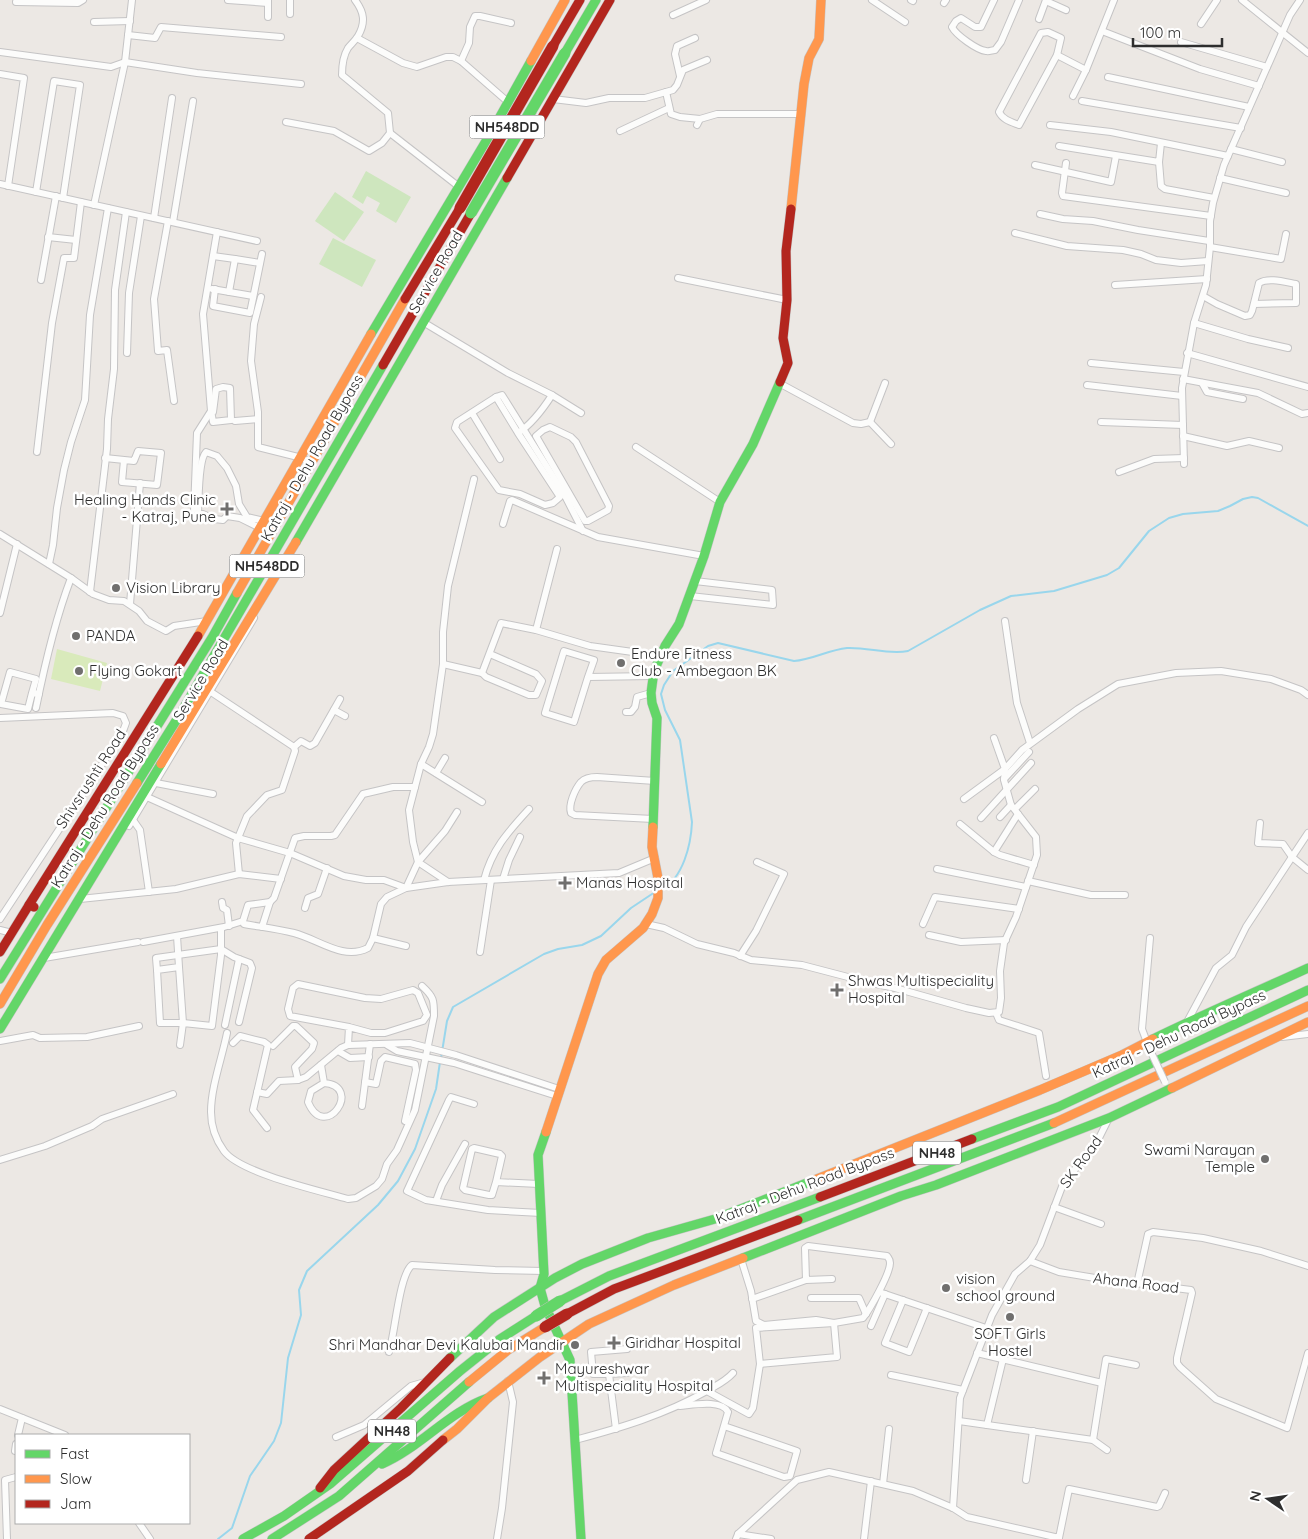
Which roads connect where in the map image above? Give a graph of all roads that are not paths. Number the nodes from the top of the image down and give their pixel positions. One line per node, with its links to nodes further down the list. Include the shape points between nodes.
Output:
1 (83, 0): 20 (street, via 78,3)
2 (132, 0): 27 (street)
3 (228, 0): 21 (street)
4 (290, 0): 23 (street)
5 (355, 0): 36 (street, via 364,17)
6 (565, 0): 59 (main road)
7 (580, 0): 100 (main road, Katraj - Dehu Road Bypass / NH548DD, bridge, via 460,208)
8 (596, 0): 165 (main road, Katraj - Dehu Road Bypass / NH548DD, bridge)
9 (610, 0): 55 (main road, Service Road)
10 (706, 0): 24 (street)
11 (821, 0): 61 (main road, via 819,40 808,58)
12 (872, 0): 29 (street)
13 (994, 0): 14 (street, via 981,27 961,18 952,27 965,40 986,51 995,50 1001,42)
14 (1019, 0)
15 (1114, 0): 32 (street)
16 (1217, 0): 31 (street)
17 (1242, 0): 33 (street)
18 (1300, 0): 33 (street)
19 (1046, 1): 22 (street); 26 (street)
20 (16, 2)
21 (268, 2): 25 (street)
22 (1066, 10)
23 (290, 14)
24 (673, 15)
25 (268, 17)
26 (1040, 19)
27 (130, 21): 28 (street); 34 (street)
28 (94, 22)
29 (905, 22)
30 (511, 23): 43 (street, via 475,16)
31 (1201, 24)
32 (1102, 31): 46 (street); 51 (street, via 1200,70)
33 (1283, 32): 40 (street); 45 (street)
34 (128, 35): 35 (street, via 155,38 161,27); 44 (street)
35 (281, 37)
36 (357, 38): 43 (street, via 417,67 446,57); 66 (street, via 347,50 342,75 388,113)
37 (695, 38): 48 (street, via 677,46 675,54)
38 (1181, 42): 45 (street)
39 (0, 52): 44 (street, via 110,67)
40 (1308, 53)
41 (1057, 55): 41 (street, via 1019,125 1001,116 999,112 1041,33 1048,32 1061,38); 46 (street)
42 (707, 60): 48 (street, via 687,67)
43 (461, 61): 59 (street)
44 (124, 62): 50 (street); 85 (street)
45 (1268, 67): 51 (street)
46 (1086, 70): 53 (street)
47 (0, 74): 78 (street, via 24,78)
48 (680, 77): 52 (street, via 673,90)
49 (1108, 77): 58 (street)
50 (301, 84)
51 (1259, 86): 58 (street)
52 (666, 92): 55 (street, via 646,98 609,98 586,103); 60 (street)
53 (1073, 96)
54 (172, 98): 91 (street)
55 (552, 99): 118 (main road, Service Road)
56 (193, 101): 92 (street)
57 (1082, 101): 64 (street)
58 (1249, 107): 64 (street)
59 (509, 108): 79 (main road)
60 (669, 108): 61 (street, via 671,114 699,122 717,114); 65 (street)
61 (801, 114): 116 (main road, via 786,252)
62 (286, 122): 66 (street, via 334,131 368,151 382,143)
63 (1050, 125): 67 (street, via 1111,132)
64 (1240, 128): 69 (street)
65 (620, 131)
66 (390, 133): 79 (street)
67 (1161, 143): 69 (street); 71 (street)
68 (1059, 146): 70 (street)
69 (1230, 153): 72 (street); 76 (street)
70 (1116, 156): 71 (street); 75 (street, via 1110,182)
71 (1159, 162): 83 (street, via 1161,186 1165,189)
72 (1282, 162)
73 (1066, 163): 75 (street)
74 (1035, 165): 75 (street)
75 (1065, 172): 90 (street, via 1063,196)
76 (1220, 178): 81 (street); 83 (street)
77 (0, 184): 78 (street)
78 (8, 186): 80 (street)
79 (458, 186): 100 (main road)
80 (36, 192): 82 (street); 82 (street, via 54,81 80,85)
81 (1286, 193)
82 (59, 197): 84 (street); 96 (street)
83 (1214, 198): 90 (street)
84 (81, 202): 85 (street); 97 (street)
85 (94, 205): 86 (street)
86 (108, 208): 87 (street); 168 (street, via 90,314 85,400 64,470)
87 (126, 212): 89 (street); 149 (street, via 115,290 114,369)
88 (1040, 214): 99 (street)
89 (140, 216): 91 (street); 121 (street, via 129,293)
90 (1210, 216): 99 (street)
91 (154, 218): 92 (street)
92 (170, 222): 93 (street); 133 (street, via 154,299 158,351 167,350)
93 (217, 232): 98 (street); 102 (street)
94 (1015, 234): 104 (street, via 1066,246 1123,250 1156,260 1181,263)
95 (1286, 234): 99 (street, via 1281,259)
96 (48, 237): 97 (street); 108 (street)
97 (76, 240): 148 (street, via 74,258 64,258 52,323)
98 (258, 242)
99 (1210, 244): 104 (street)
100 (427, 251): 152 (main road, Katraj - Dehu Road Bypass / NH548DD)
101 (262, 254): 105 (street)
102 (213, 256): 103 (street); 110 (street)
103 (235, 259): 105 (street); 112 (street)
104 (1208, 261): 107 (street)
105 (260, 263): 113 (street)
106 (678, 278): 116 (street)
107 (1207, 279): 109 (street); 114 (street)
108 (41, 280)
109 (1115, 285)
110 (208, 288): 111 (street); 137 (street, via 203,314)
111 (215, 290): 112 (street); 113 (street, via 213,306 231,309 250,312)
112 (229, 292): 113 (street)
113 (253, 296)
114 (1203, 296): 117 (street, via 1245,316 1250,315); 119 (street)
115 (260, 297): 138 (street, via 251,361)
116 (787, 300): 125 (main road, via 783,338 788,363)
117 (1254, 304): 117 (street, via 1261,281 1296,284 1296,303)
118 (423, 322): 130 (street, via 508,373); 167 (main road, Service Road)
119 (1194, 323): 120 (street); 122 (street)
120 (1288, 348)
121 (128, 353)
122 (1188, 353): 124 (street); 129 (street)
123 (1091, 363): 124 (street)
124 (1184, 375): 126 (street); 131 (street)
125 (780, 382): 140 (street, via 853,423); 157 (main road, via 753,444)
126 (1202, 382): 132 (street, via 1207,392); 136 (street, via 1258,393 1302,414)
127 (885, 383): 140 (street)
128 (1087, 385): 131 (street)
129 (1308, 387)
130 (552, 395): 135 (street); 143 (street)
131 (1182, 396): 142 (street)
132 (1243, 398)
133 (174, 401)
134 (472, 413): 143 (street, via 502,395); 150 (street); 156 (street, via 457,422 455,428 499,490 520,494 545,505)
135 (581, 413)
136 (1308, 413)
137 (210, 416): 137 (street, via 213,422 231,420 230,388 216,389 215,409); 158 (street, via 197,432)
138 (258, 419): 139 (street); 152 (street, via 258,447)
139 (235, 421)
140 (870, 422): 145 (street)
141 (1100, 422): 142 (street)
142 (1183, 425): 144 (street)
143 (521, 431): 156 (street)
144 (1183, 436): 147 (street, via 1228,446 1249,440); 153 (street, via 1184,461 1154,459)
145 (891, 444)
146 (636, 447): 157 (street)
147 (1279, 448)
148 (37, 452)
149 (105, 458): 151 (street); 172 (street)
150 (500, 459)
151 (124, 460): 155 (street, via 122,482); 155 (street, via 135,461 138,451 161,454 157,485)
152 (306, 460): 159 (main road); 178 (main road, Katraj - Dehu Road Bypass / NH548DD)
153 (1119, 472)
154 (474, 479): 182 (street, via 448,586)
155 (140, 484): 175 (street)
156 (564, 494): 156 (street, via 536,436 547,428 553,428 576,442 609,509 587,522); 161 (street)
157 (720, 502): 166 (main road)
158 (194, 510)
159 (262, 524): 159 (street, via 247,516 239,504 236,486 227,468 217,456 206,452 200,467 198,512 223,520 226,516 234,516); 178 (main road)
160 (503, 524): 161 (street, via 512,500)
161 (583, 531): 166 (street, via 598,537)
162 (0, 534): 163 (street)
163 (16, 544): 168 (street); 174 (street)
164 (557, 549): 179 (street)
165 (274, 553): 167 (main road); 279 (main road, Katraj - Dehu Road Bypass / NH548DD, via 179,716)
166 (704, 556): 171 (main road)
167 (285, 559): 169 (main road, Service Road)
168 (49, 564): 170 (street)
169 (278, 571): 186 (street, Service Road, via 275,583); 227 (main road, Service Road)
170 (71, 578): 172 (street); 187 (street)
171 (695, 581): 173 (main road); 173 (street, via 772,590 773,605)
172 (90, 592): 175 (street, via 101,598)
173 (690, 596): 181 (main road)
174 (1, 601): 176 (street)
175 (130, 604): 178 (street, via 147,621 166,631 174,626)
176 (0, 613)
177 (1005, 621): 197 (street, via 1018,703)
178 (213, 624): 265 (main road, via 32,906); 276 (main road, Katraj - Dehu Road Bypass / NH548DD)
179 (536, 630): 180 (street, via 501,623); 181 (street, via 590,646)
180 (490, 654): 183 (street); 183 (street, via 536,674 542,681 536,695 529,695)
181 (661, 656): 184 (main road)
182 (443, 664): 183 (street); 202 (street, via 433,734)
183 (482, 673)
184 (653, 676): 185 (street); 188 (main road)
185 (588, 677): 185 (street, via 574,722 546,713 564,651 594,660)
186 (211, 692): 198 (street); 207 (street, Service Road)
187 (36, 693): 187 (street, via 28,709 1,704 10,672 36,678); 191 (street)
188 (651, 693): 193 (street, via 637,697 635,707); 206 (main road, via 657,718)
189 (1308, 695): 197 (street, via 1271,678 1221,670 1176,673 1118,684)
190 (340, 698): 192 (street)
191 (36, 708)
192 (334, 710): 194 (street); 198 (street, via 313,745 301,742)
193 (626, 712)
194 (345, 716)
195 (0, 718): 252 (street, Shivsrushti Road, via 113,713 123,716 126,723 122,734)
196 (994, 738): 203 (street)
197 (1030, 743): 203 (street)
198 (294, 747): 226 (street, via 282,790 267,795 246,816)
199 (1029, 752): 205 (street)
200 (445, 758): 204 (street)
201 (1031, 763): 210 (street)
202 (421, 764): 204 (street); 208 (street)
203 (1005, 770): 205 (street); 213 (street)
204 (436, 773): 214 (street)
205 (1004, 779): 210 (street)
206 (655, 781): 220 (main road); 220 (street, via 588,778 581,782 570,809 575,815)
207 (156, 783): 211 (street); 212 (street, Service Road)
208 (415, 787): 228 (street, via 393,787 363,794 335,835 295,838); 232 (street, via 410,810)
209 (1035, 789): 216 (street)
210 (1006, 790): 216 (street); 219 (street)
211 (214, 794)
212 (147, 797): 221 (street, Service Road); 226 (street)
213 (964, 799)
214 (482, 802)
215 (529, 808): 241 (street, via 494,852 488,864)
216 (1014, 810): 218 (street); 229 (street); 234 (street, via 1036,837)
217 (457, 812): 232 (street)
218 (1000, 817)
219 (980, 818)
220 (653, 819): 231 (main road)
221 (133, 820): 227 (street, Service Road, via 119,841); 245 (street, via 140,830)
222 (1260, 823): 230 (street, via 1258,843 1283,844)
223 (960, 824): 229 (street)
224 (1308, 833): 230 (street)
225 (520, 837): 240 (street)
226 (238, 838): 228 (street); 238 (street)
227 (114, 843): 247 (main road, Service Road)
228 (290, 852): 235 (street); 239 (street)
229 (994, 852): 234 (street)
230 (1292, 857): 237 (street); 283 (street, via 1246,927 1232,955 1216,968)
231 (655, 858): 240 (street, via 619,873); 254 (main road, via 658,898)
232 (418, 862): 242 (street); 244 (street)
233 (757, 862): 270 (street, via 784,874 756,932)
234 (1034, 864): 243 (street)
235 (327, 868): 244 (street, via 344,876 384,880); 250 (street, via 318,894 308,898)
236 (937, 869): 243 (street)
237 (1308, 870)
238 (239, 874): 239 (street); 245 (street)
239 (282, 879): 249 (street)
240 (503, 879): 241 (street)
241 (487, 880): 242 (street); 268 (street)
242 (448, 882): 244 (street)
243 (1027, 884): 246 (street, via 1091,895); 251 (street)
244 (406, 888): 262 (street, via 381,904)
245 (149, 892): 247 (street)
246 (1125, 895)
247 (80, 899): 271 (main road, Service Road)
248 (222, 902): 256 (street, via 227,910)
249 (270, 902): 256 (street, via 248,905 243,921); 257 (street)
250 (305, 908)
251 (1019, 909): 255 (street, via 935,897); 264 (street)
252 (0, 919)
253 (244, 924): 257 (street)
254 (646, 924): 270 (street); 312 (main road, via 606,960 598,974)
255 (923, 924)
256 (229, 926): 258 (street)
257 (262, 927): 262 (street, via 294,933 321,945 348,951 368,948)
258 (221, 928): 261 (street); 267 (street)
259 (0, 930): 265 (street)
260 (929, 935): 264 (street, via 961,942)
261 (177, 936): 269 (street); 271 (street)
262 (373, 938): 266 (street)
263 (1150, 938): 300 (street, via 1142,1029)
264 (1006, 940): 281 (street, via 1000,971 1001,998 999,1012)
265 (4, 942)
266 (406, 946)
267 (221, 949): 269 (street); 272 (street); 285 (street, via 212,1026)
268 (480, 952)
269 (178, 955): 273 (street); 275 (street, via 156,958)
270 (740, 956): 281 (street, via 802,965 966,1008)
271 (44, 958): 289 (main road, Service Road)
272 (239, 959): 282 (street, via 250,963 252,968); 286 (street)
273 (179, 966): 275 (street); 285 (street)
274 (1308, 968): 283 (main road)
275 (157, 970): 285 (street, via 160,1022)
276 (0, 980)
277 (422, 986): 301 (street, via 434,1001)
278 (1308, 990): 382 (main road, Katraj - Dehu Road Bypass / NH48, bridge, via 1058,1107 609,1276 500,1339)
279 (0, 1004)
280 (1308, 1006): 376 (main road, Katraj - Dehu Road Bypass / NH48, bridge, via 1063,1120 614,1289 508,1350)
281 (996, 1012): 306 (street, via 999,1020 1039,1033)
282 (239, 1022)
283 (1187, 1022): 300 (main road)
284 (1308, 1022): 292 (main road)
285 (183, 1023): 296 (street)
286 (224, 1025)
287 (139, 1026): 293 (street, via 87,1037 40,1038 33,1035)
288 (350, 1028): 288 (street, via 385,1033 423,1021 427,1015 413,990 373,999 298,984 293,988 288,1009 290,1016); 297 (street)
289 (0, 1029)
290 (228, 1034): 304 (street, via 211,1111 214,1132 225,1153 251,1169 348,1199 361,1196 382,1179 413,1117)
291 (1308, 1034): 292 (street)
292 (1278, 1037): 310 (main road)
293 (0, 1041)
294 (232, 1043): 311 (street, via 240,1036 267,1043)
295 (370, 1044): 297 (street); 298 (street); 303 (street)
296 (180, 1045)
297 (348, 1045): 302 (street)
298 (387, 1045): 301 (street, via 400,1042); 304 (street, via 397,1051)
299 (273, 1046): 307 (street, via 293,1026 314,1042 312,1049 295,1067)
300 (1148, 1046): 310 (street, bridge); 334 (main road, via 715,1219 648,1238 582,1264)
301 (431, 1048): 304 (street); 312 (street)
302 (338, 1051): 303 (street, via 350,1058); 305 (street)
303 (369, 1056): 308 (street)
304 (430, 1057): 312 (street)
305 (321, 1065): 307 (street); 309 (street)
306 (1046, 1076)
307 (298, 1080): 311 (street, via 279,1081 267,1094)
308 (365, 1082): 315 (street); 317 (street, via 376,1084 381,1061 385,1058 415,1064)
309 (324, 1084): 309 (street, via 311,1091 308,1102 314,1112 328,1116 339,1109 341,1098 335,1087)
310 (1167, 1086): 316 (main road)
311 (258, 1092): 318 (street, via 253,1110)
312 (558, 1092): 322 (main road, via 538,1156)
313 (172, 1094): 320 (street, via 102,1119 45,1146)
314 (474, 1104): 323 (street, via 452,1097 449,1100 407,1191)
315 (362, 1106)
316 (1109, 1118): 324 (street, SK Road, via 1097,1142 1063,1184); 327 (main road)
317 (406, 1121)
318 (267, 1128)
319 (465, 1144): 323 (street)
320 (0, 1160)
321 (496, 1182): 321 (street, via 492,1195 463,1188 472,1149 497,1152 502,1156); 322 (street)
322 (539, 1184): 325 (main road)
323 (436, 1202): 325 (street)
324 (1054, 1207): 326 (street); 328 (street, SK Road, via 1040,1245)
325 (541, 1213): 330 (main road)
326 (1101, 1224)
327 (741, 1259): 336 (street); 343 (main road, via 674,1285 598,1321)
328 (1030, 1261): 333 (street, Ahana Road, via 1059,1272); 342 (street, SK Road, via 1015,1274)
329 (1308, 1266): 333 (street, via 1203,1238 1153,1232 1148,1234)
330 (544, 1271): 334 (main road); 345 (street, via 412,1265 404,1281)
331 (806, 1280): 332 (street); 336 (street); 339 (street, via 804,1251 808,1246 887,1256 890,1263 884,1281)
332 (832, 1280)
333 (1137, 1284): 347 (street, Ahana Road, via 1191,1290 1177,1363 1216,1399 1287,1428)
334 (540, 1288): 343 (main road); 356 (main road, via 494,1317)
335 (811, 1298): 339 (street, via 859,1298)
336 (752, 1299): 340 (street, via 756,1320 764,1325 816,1320)
337 (903, 1300): 338 (street); 338 (street, via 885,1343 909,1352); 341 (street, via 884,1293)
338 (927, 1308): 342 (street)
339 (866, 1314): 340 (street, via 858,1320)
340 (834, 1322): 349 (street, via 837,1357); 349 (street, via 756,1328)
341 (871, 1326)
342 (986, 1328): 346 (street, SK Road)
343 (563, 1342): 355 (main road); 373 (main road, via 570,1360)
344 (627, 1349): 353 (street, via 592,1352 593,1374)
345 (389, 1352)
346 (977, 1353): 348 (street); 358 (street, SK Road)
347 (1307, 1358)
348 (1003, 1359): 357 (street); 365 (street)
349 (760, 1364): 359 (street, via 754,1408 750,1414)
350 (1136, 1365): 357 (street, via 1106,1359)
351 (627, 1373): 353 (street)
352 (733, 1373): 359 (street)
353 (609, 1374): 367 (street)
354 (891, 1375): 358 (street)
355 (508, 1381): 360 (main road); 391 (street, via 513,1402)
356 (426, 1382): 372 (street, via 411,1386 364,1424); 382 (main road, via 334,1470)
357 (1102, 1383): 374 (street)
358 (963, 1390): 364 (street, SK Road)
359 (707, 1391): 361 (street)
360 (488, 1398): 376 (main road, via 476,1401 451,1416 397,1458); 390 (main road, via 408,1471)
361 (680, 1406): 366 (street, via 724,1406 728,1412); 367 (street)
362 (0, 1409): 363 (street)
363 (22, 1418): 370 (street); 371 (street)
364 (960, 1421): 365 (street); 383 (street, SK Road)
365 (987, 1424): 369 (street)
366 (724, 1426): 366 (street, via 716,1450 718,1454 784,1477 790,1476 797,1452)
367 (616, 1429): 373 (street)
368 (889, 1429): 380 (street)
369 (1032, 1431): 374 (street); 378 (street)
370 (18, 1434)
371 (62, 1434)
372 (336, 1437)
373 (575, 1440): 392 (main road)
374 (1093, 1440): 375 (street)
375 (1107, 1450)
376 (371, 1468): 389 (main road, NH48, via 339,1496)
377 (15, 1477): 386 (street, via 6,1480)
378 (1026, 1480)
379 (871, 1482): 380 (street); 385 (street, via 828,1472 798,1480); 394 (street)
380 (883, 1484): 383 (street, via 913,1491)
381 (1165, 1493): 383 (street, via 1157,1507 1069,1489 1059,1538 967,1517)
382 (316, 1494): 388 (main road, NH48)
383 (953, 1508)
384 (140, 1524): 387 (street)
385 (737, 1537): 393 (street)
386 (7, 1539)
387 (150, 1539)
388 (243, 1539)
389 (272, 1539)
390 (309, 1539)
391 (497, 1539)
392 (581, 1539)
393 (771, 1539)
394 (864, 1539)

